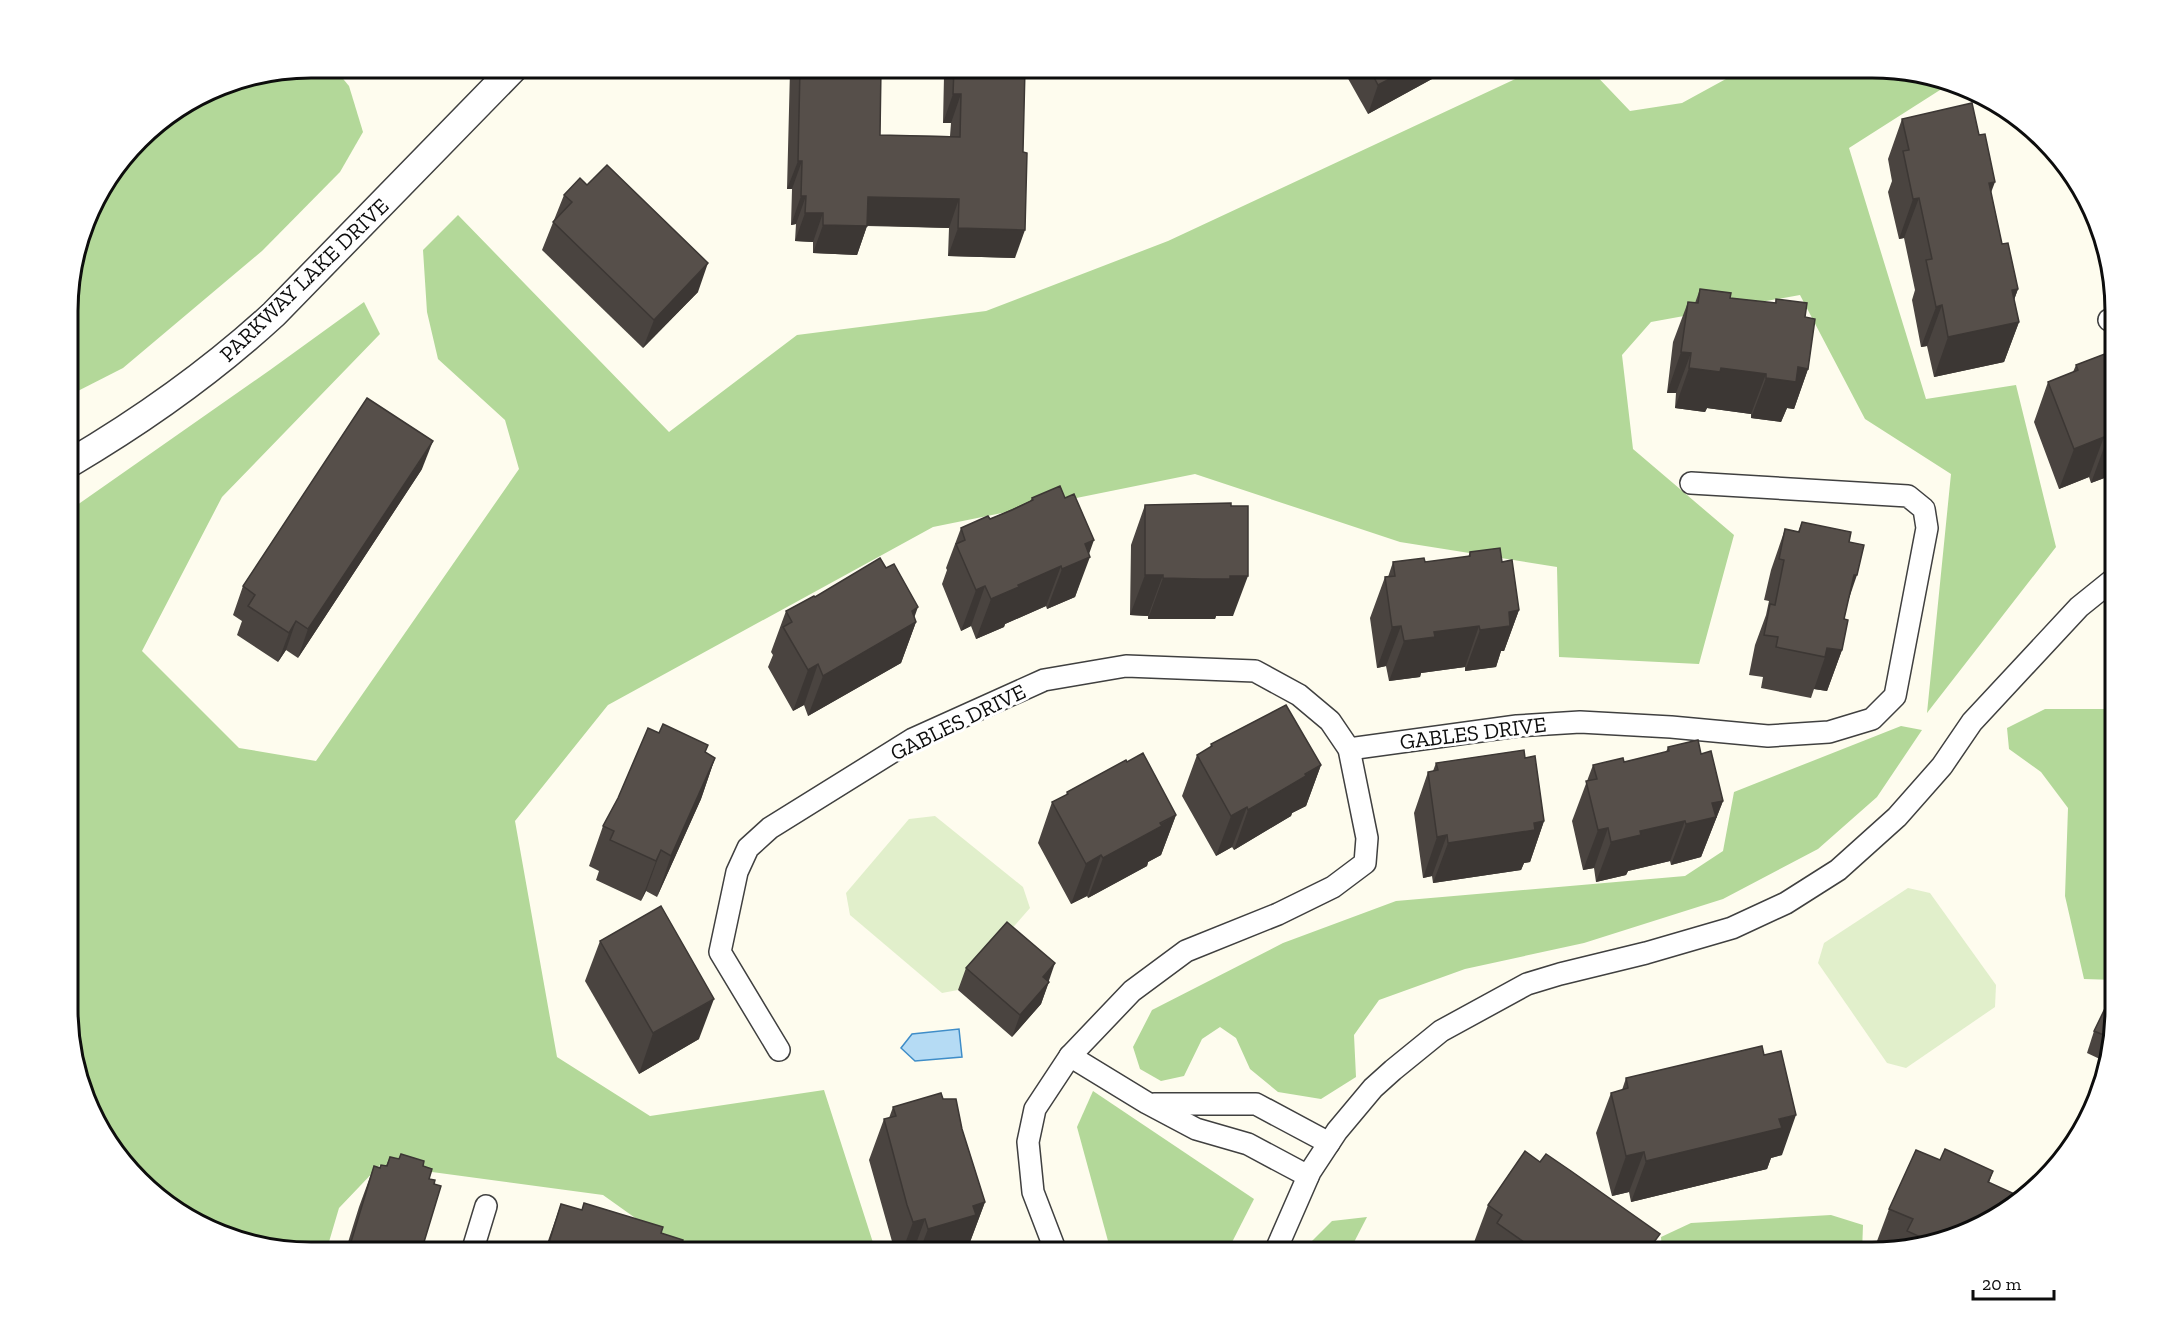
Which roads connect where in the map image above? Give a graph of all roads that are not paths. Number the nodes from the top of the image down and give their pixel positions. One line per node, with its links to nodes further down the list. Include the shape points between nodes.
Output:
1 (504, 78): 2 (street, PARKWAY LAKE DRIVE, via 244,342 174,397)
2 (78, 458)
3 (1691, 483): 5 (street, GABLES DRIVE, via 1908,496 1924,509 1927,528 1895,696 1872,719 1829,732 1768,736 1580,722 1517,726)
4 (2105, 586): 9 (street, via 2079,607 1972,722 1942,766 1896,817 1838,870 1786,903 1732,928 1527,984 1470,1014 1441,1031 1386,1076)
5 (1349, 749): 6 (street, GABLES DRIVE, via 1330,721 1299,695 1255,671 1126,666 1044,680 913,739 770,828 748,848 737,872 720,952); 7 (street, GABLES DRIVE, via 1367,838 1365,862 1333,887 1186,951 1132,991)
6 (779, 1050)
7 (1070, 1056): 8 (street); 13 (street, GABLES DRIVE, via 1035,1109 1028,1142 1033,1192)
8 (1147, 1103): 9 (street, via 1256,1104); 10 (street, via 1196,1129 1248,1144)
9 (1329, 1143): 10 (street)
10 (1308, 1176): 14 (street)
11 (486, 1206): 12 (street)
12 (475, 1242)
13 (1052, 1242)
14 (1279, 1242)

